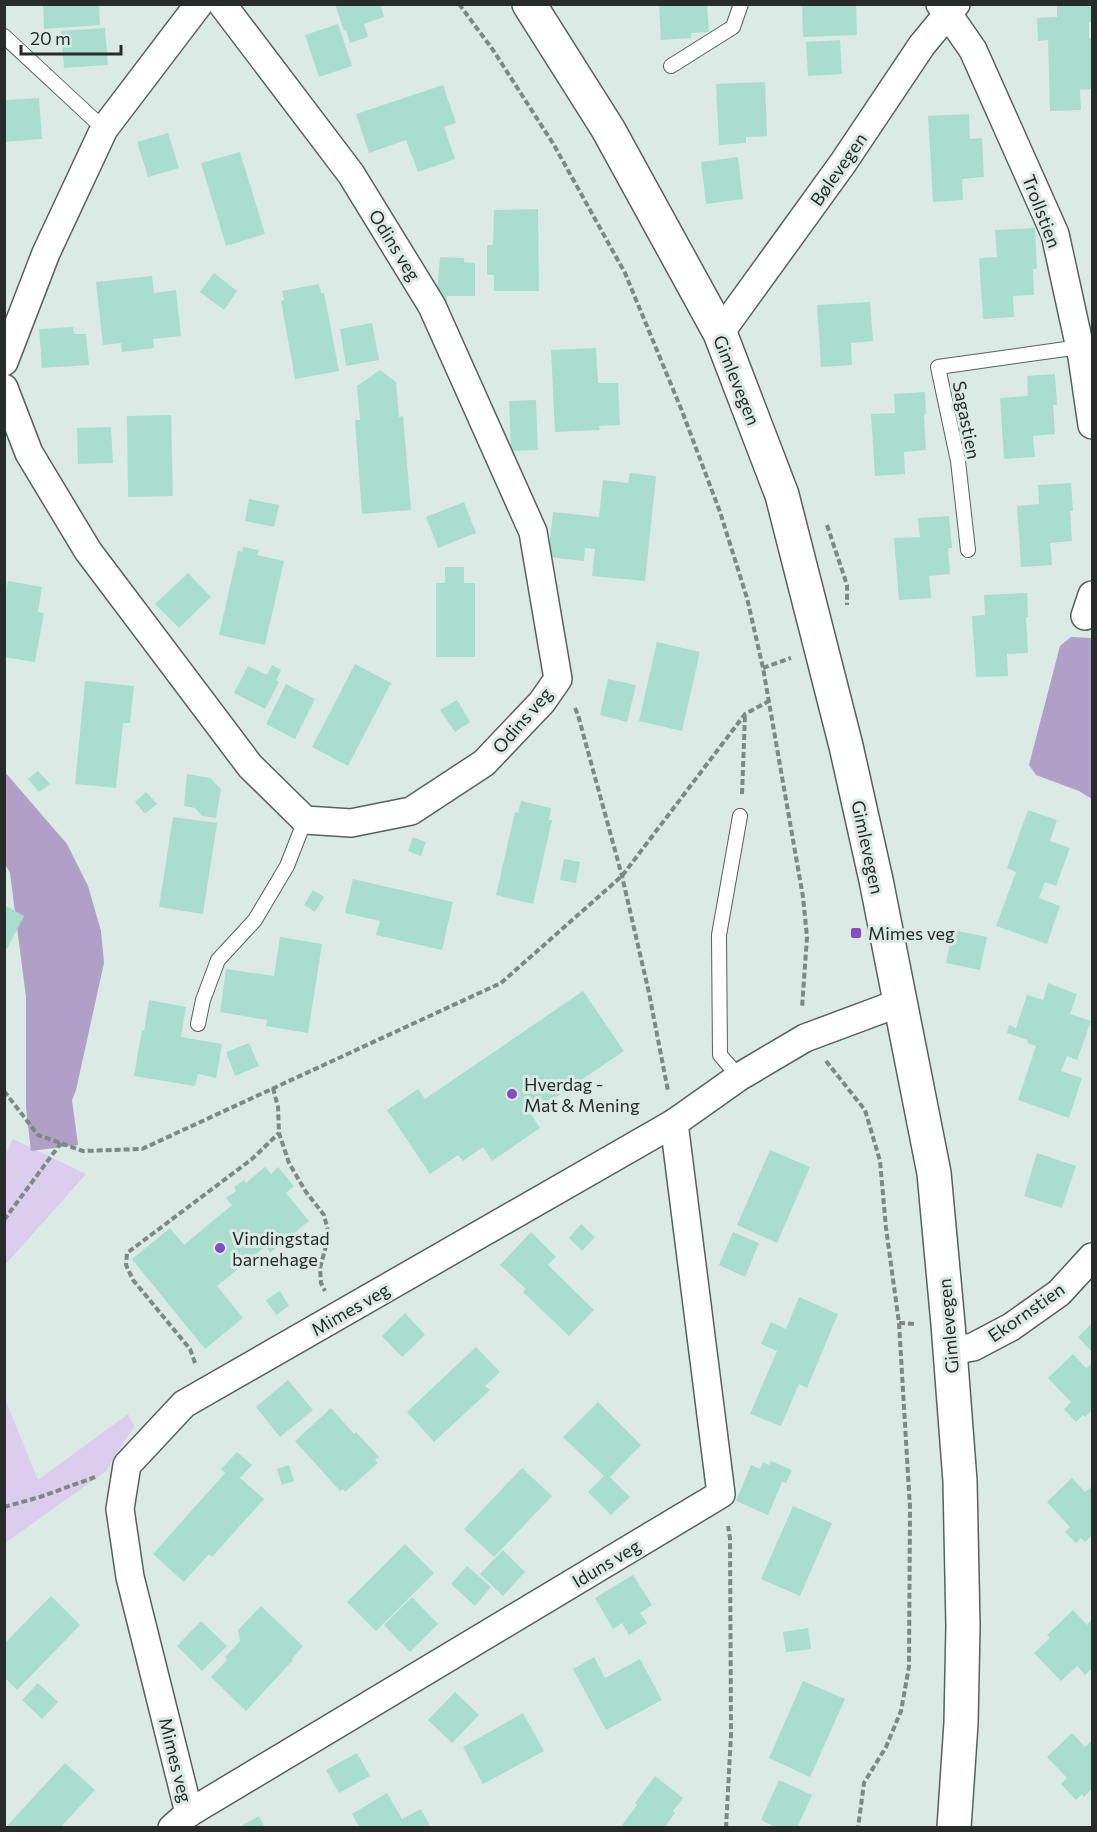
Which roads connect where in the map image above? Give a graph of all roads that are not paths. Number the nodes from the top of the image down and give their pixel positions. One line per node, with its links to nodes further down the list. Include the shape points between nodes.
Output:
1 (199, 4): 8 (street)
2 (222, 4): 16 (street, Odins veg, via 351,174 432,306 533,532 558,679 542,702 484,763 411,811 351,823)
3 (529, 4): 9 (street, Gimlevegen, via 608,129)
4 (741, 4): 7 (lane, via 733,27)
5 (948, 8): 9 (street, Bølevegen, via 843,163); 10 (street, Trollstien, via 973,51 1054,234)
6 (4, 36): 8 (lane)
7 (671, 66)
8 (104, 129): 11 (street, via 46,253)
9 (720, 333): 17 (street, Gimlevegen, via 782,495 846,746)
10 (1080, 347): 13 (street, Trollstien); 14 (lane, Sagastien, via 938,367 958,461)
11 (4, 362)
12 (4, 388): 16 (street, via 29,453 88,551 250,766)
13 (1092, 424)
14 (968, 550)
15 (740, 816): 19 (lane, via 719,935 720,1054)
16 (305, 820): 18 (lane, via 287,866 255,920 218,960)
17 (899, 1004): 19 (street, Mimes veg, via 805,1038); 22 (street, Gimlevegen, via 934,1173)
18 (198, 1024)
19 (739, 1077): 20 (street, Mimes veg)
20 (674, 1123): 23 (street, Iduns veg, via 721,1494); 23 (street, Mimes veg, via 184,1404 127,1465 120,1509 130,1577)
21 (1092, 1257): 22 (street, Ekornstien, via 1059,1293 1011,1327 973,1347)
22 (950, 1350): 24 (street, Gimlevegen, via 960,1481 963,1626 962,1723)
23 (181, 1820)
24 (954, 1827)

